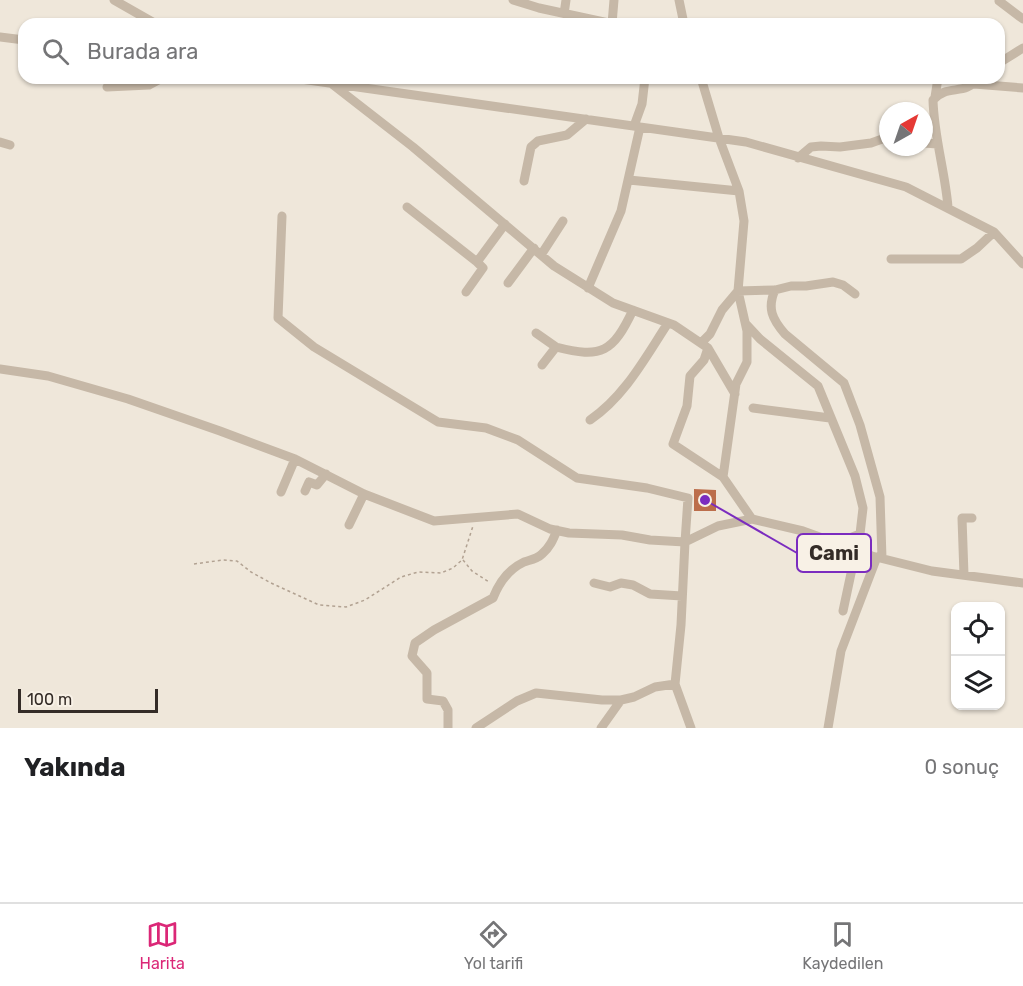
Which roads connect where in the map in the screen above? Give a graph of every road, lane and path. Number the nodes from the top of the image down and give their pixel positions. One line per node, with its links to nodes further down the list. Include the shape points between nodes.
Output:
1 (114, 0): 8 (street)
2 (513, 0): 7 (street)
3 (566, 0): 7 (street)
4 (614, 0): 10 (street)
5 (679, 0): 11 (street)
6 (999, 2): 12 (street)
7 (564, 14): 9 (street)
8 (146, 18)
9 (583, 18)
10 (612, 18)
11 (683, 18)
12 (1023, 19)
13 (0, 37): 14 (street)
14 (18, 39)
15 (1023, 48): 16 (street)
16 (1005, 59)
17 (151, 84): 25 (street)
18 (332, 84): 44 (street)
19 (338, 84): 28 (street)
20 (644, 84): 29 (street)
21 (703, 84): 30 (street)
22 (937, 84): 27 (street)
23 (972, 84): 27 (street)
24 (996, 84): 26 (street)
25 (107, 87)
26 (1023, 88)
27 (935, 97): 34 (street)
28 (586, 119): 29 (street); 38 (street, via 567,135 538,141 531,147)
29 (637, 126): 30 (street); 37 (street)
30 (719, 138): 36 (street); 39 (street)
31 (879, 140): 36 (street, via 811,147)
32 (0, 142): 35 (street)
33 (933, 144): 34 (street)
34 (936, 144): 41 (street, via 945,175)
35 (10, 145)
36 (798, 158): 41 (street, via 906,187)
37 (629, 180): 39 (street); 51 (street, via 621,211)
38 (524, 181)
39 (739, 191): 53 (street, via 744,221)
40 (407, 207): 48 (street)
41 (948, 207): 45 (street)
42 (282, 216): 79 (street, via 278,318 314,347 438,422 486,428 518,440 577,478 688,498)
43 (563, 221): 46 (street)
44 (506, 224): 46 (street); 48 (street)
45 (994, 232): 47 (street, via 960,259); 49 (street)
46 (537, 251): 50 (street); 51 (street)
47 (891, 259)
48 (477, 262): 54 (street, via 483,268)
49 (1023, 264)
50 (508, 283)
51 (588, 288): 56 (street)
52 (775, 290): 53 (street); 55 (street, via 833,282); 82 (street, via 770,301 777,325 844,383 880,497)
53 (738, 291): 58 (street); 60 (street, via 722,310)
54 (466, 292)
55 (855, 294)
56 (633, 310): 57 (street); 61 (street, via 623,332 609,347 590,353)
57 (668, 323): 60 (street); 67 (street, via 629,383)
58 (746, 324): 64 (street, via 747,362); 66 (street, via 818,386)
59 (536, 333): 61 (street)
60 (705, 345): 64 (street); 70 (street, via 704,360 690,376 687,406 673,444)
61 (556, 347): 62 (street)
62 (542, 365)
63 (0, 369): 68 (street, via 48,376 128,399)
64 (735, 394): 70 (street)
65 (753, 408): 66 (street)
66 (830, 418): 80 (street, via 855,476 863,508 860,534)
67 (590, 420)
68 (295, 459): 69 (street); 72 (street)
69 (326, 474): 71 (street, via 317,485 309,482); 73 (street)
70 (723, 477): 76 (street)
71 (305, 491)
72 (281, 492)
73 (364, 494): 74 (street, via 434,521); 77 (street)
74 (476, 517): 78 (street, via 518,514); 83 (path)
75 (972, 518): 85 (street, via 962,518)
76 (752, 519): 79 (street, via 718,526); 80 (street)
77 (349, 525)
78 (557, 530): 79 (street); 88 (street, via 551,545 540,556 510,571)
79 (685, 542): 89 (street)
80 (837, 543): 81 (street)
81 (856, 550): 82 (street); 90 (street)
82 (880, 558): 85 (street); 97 (street, via 841,651)
83 (462, 560): 84 (path, via 441,573 418,572 401,577 346,607 320,605 271,583 237,561); 88 (path)
84 (194, 564)
85 (964, 575): 87 (street)
86 (594, 584): 89 (street, via 621,583 650,594)
87 (1023, 584)
88 (496, 589): 93 (street, via 493,598 415,643 412,656 427,673 427,699 442,701 448,710)
89 (682, 597): 91 (street)
90 (843, 611)
91 (675, 684): 92 (street); 96 (street)
92 (621, 700): 94 (street, via 536,693); 95 (street)
93 (448, 728)
94 (476, 728)
95 (601, 728)
96 (691, 728)
97 (828, 728)

